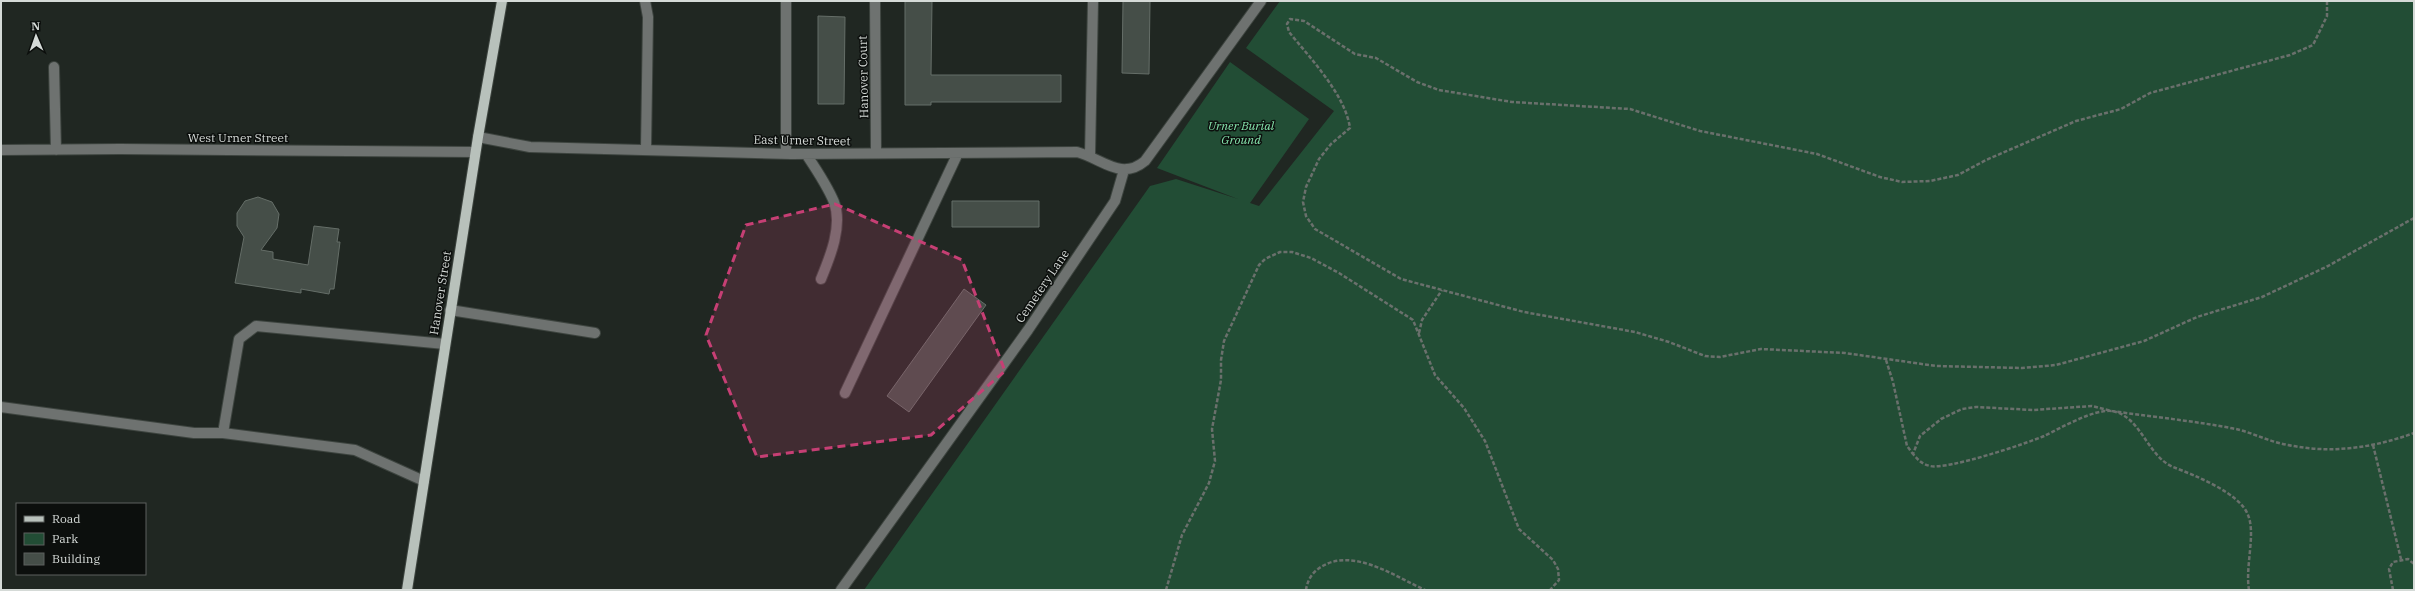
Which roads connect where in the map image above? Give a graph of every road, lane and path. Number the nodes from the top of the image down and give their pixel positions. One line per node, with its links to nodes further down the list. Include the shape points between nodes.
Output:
1 (502, 1): 9 (main road, Hanover Street)
2 (644, 1): 10 (street, via 648,17)
3 (786, 1): 16 (street)
4 (875, 1): 14 (street, Hanover Court)
5 (1093, 1): 18 (street)
6 (1261, 1): 19 (street, via 1145,161 1137,168)
7 (2327, 1): 22 (path, via 2327,16 2313,45 2290,55 2150,93 2120,109 2076,121 1958,175 1930,181 1902,182 1880,177 1817,154 1700,131 1630,108 1512,102 1439,90 1417,82 1376,58 1355,54 1300,19 1290,19 1287,24 1289,32 1327,80 1349,120 1350,128 1319,159 1306,187 1303,202 1306,216 1315,229 1381,270 1401,279)
8 (54, 67): 12 (street)
9 (478, 137): 10 (street, East Urner Street, via 530,147); 13 (main road, Hanover Street)
10 (646, 149): 16 (street, East Urner Street)
11 (1, 150): 12 (street, West Urner Street)
12 (56, 150): 13 (street, West Urner Street)
13 (475, 152): 23 (main road, Hanover Street)
14 (876, 153): 15 (street, East Urner Street); 17 (street, East Urner Street)
15 (958, 153): 18 (street, East Urner Street, via 1077,152); 28 (street)
16 (786, 154): 17 (street, East Urner Street)
17 (806, 154): 21 (street, via 834,203 836,226 831,255)
18 (1090, 156): 19 (street, East Urner Street)
19 (1124, 170): 39 (street, Cemetery Lane, via 1115,201 1028,330)
20 (2414, 218): 27 (path, via 2328,266 2262,297 2197,317 2144,341 2086,357 2056,365 2022,368 1936,366)
21 (821, 279)
22 (1442, 290): 25 (path, via 1422,320); 27 (path, via 1524,312 1635,332 1705,356 1720,357 1761,349 1845,353)
23 (450, 310): 24 (street); 26 (main road, Hanover Street)
24 (595, 333)
25 (1419, 334): 40 (path, via 1413,320 1399,309 1311,258 1292,252 1280,252 1259,265 1224,341 1221,360 1222,380 1212,429 1215,461 1209,483 1182,535); 43 (path, via 1435,375 1464,408 1485,441 1519,529 1558,568 1559,580)
26 (445, 344): 31 (street, via 256,326 239,339); 35 (main road, Hanover Street)
27 (1886, 360): 34 (path, via 1907,446)
28 (845, 393)
29 (1, 407): 31 (street, via 194,434)
30 (2112, 411): 33 (path, via 2241,430 2288,445 2316,449 2360,448); 34 (path, via 2092,415 2042,436 1965,461 1931,466 1918,461); 34 (path, via 2092,406 2032,410 1976,406 1962,409 1941,419 1920,436); 44 (path, via 2128,419 2139,430 2162,463 2213,485 2243,506 2249,515 2251,530 2247,576)
31 (223, 433): 35 (street, via 355,450)
32 (2414, 433): 33 (path)
33 (2373, 445): 36 (path)
34 (1914, 454)
35 (424, 481): 38 (main road, Hanover Street)
36 (2401, 559): 37 (path, via 2408,559); 45 (path, via 2393,562 2389,569)
37 (2414, 564)
38 (407, 590)
39 (841, 590)
40 (1166, 590)
41 (1306, 590): 42 (path, via 1312,573 1339,560 1355,560 1369,564)
42 (1425, 590)
43 (1550, 590)
44 (2249, 590)
45 (2392, 590)

